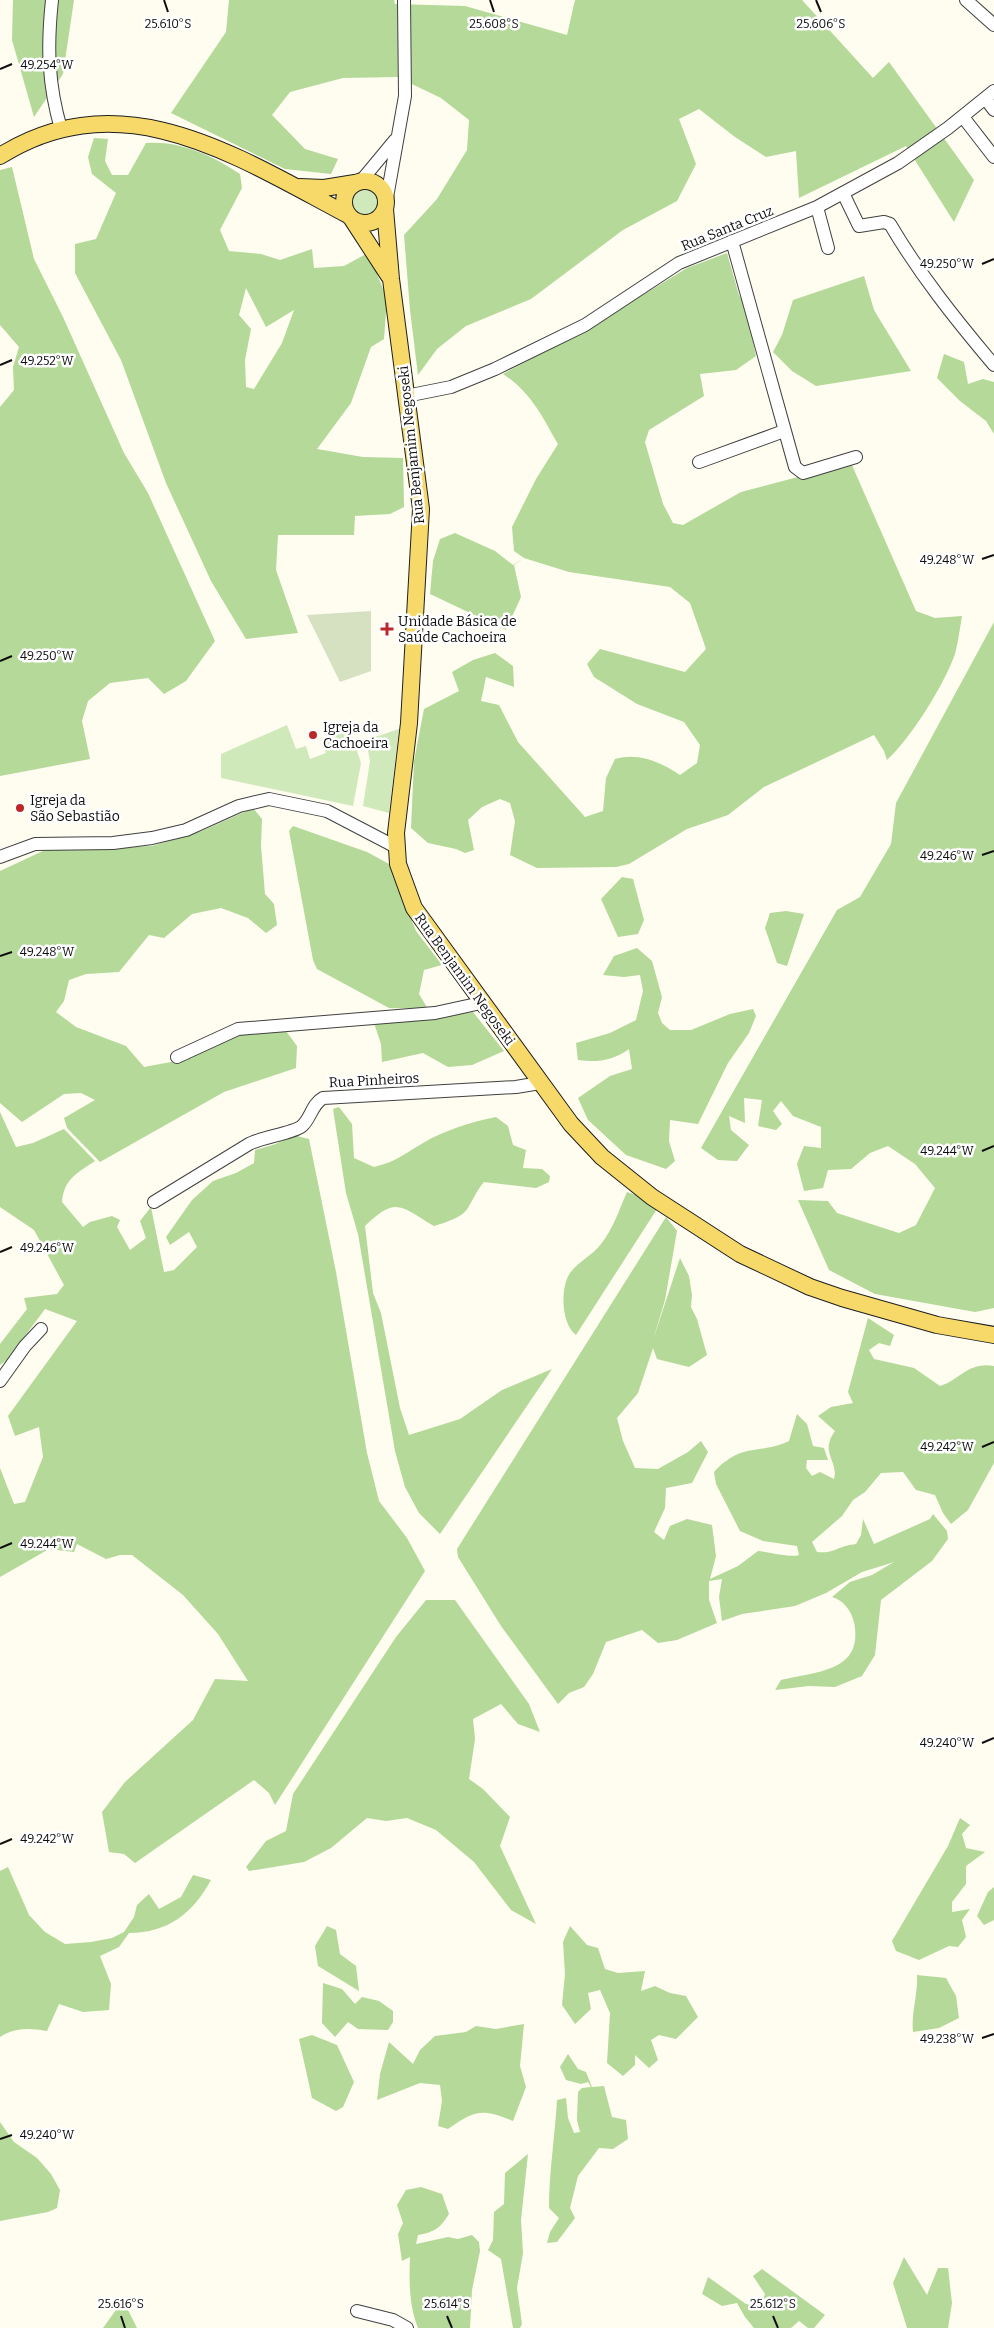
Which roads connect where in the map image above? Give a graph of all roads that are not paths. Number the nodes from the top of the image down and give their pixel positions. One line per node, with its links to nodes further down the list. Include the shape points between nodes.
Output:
1 (52, 0): 8 (street, via 49,67 53,101)
2 (404, 0): 9 (street, via 406,82)
3 (966, 0): 4 (street)
4 (994, 25)
5 (989, 95): 6 (street); 7 (street, Rua Santa Cruz)
6 (994, 110)
7 (962, 117): 11 (street); 14 (street, Rua Santa Cruz, via 898,162)
8 (61, 129): 10 (main road, Rua Benjamim Negoseki); 13 (main road, Rua Benjamim Negoseki, via 105,124 157,128 209,146)
9 (398, 136): 12 (street); 15 (street)
10 (0, 156)
11 (994, 157)
12 (358, 182): 13 (main road, Rua Benjamim Negoseki, via 324,188); 15 (main road, via 367,181 379,186 386,196); 17 (main road, via 346,192 345,209)
13 (292, 186): 17 (main road, Rua Benjamim Negoseki)
14 (843, 193): 16 (street, Rua Santa Cruz); 21 (street, via 859,226 890,224 951,314)
15 (386, 206): 17 (main road, via 377,220 371,222); 20 (main road, Rua Benjamim Negoseki)
16 (817, 207): 18 (street, Rua Santa Cruz); 19 (street)
17 (350, 217): 20 (main road, Rua Benjamim Negoseki)
18 (732, 241): 22 (street, Rua Santa Cruz, via 679,263 586,324 495,369 451,387); 23 (street)
19 (828, 248)
20 (391, 278): 22 (main road, Rua Benjamim Negoseki)
21 (994, 365)
22 (406, 396): 26 (main road, Rua Benjamim Negoseki, via 421,527 409,723)
23 (784, 431): 24 (street, via 798,471); 25 (street)
24 (856, 457)
25 (699, 462)
26 (396, 847): 27 (street, via 327,811 269,798 159,837 113,843 35,844); 28 (main road, Rua Benjamim Negoseki, via 402,880 414,908)
27 (0, 856)
28 (481, 1002): 29 (street, via 435,1013 238,1029); 30 (main road, Rua Benjamim Negoseki)
29 (177, 1057)
30 (540, 1083): 31 (street, Rua Pinheiros, via 323,1098 300,1128 249,1144); 33 (main road, Rua Benjamim Negoseki, via 602,1157 652,1197 740,1254 842,1298 937,1325)
31 (154, 1202)
32 (41, 1329): 34 (street)
33 (994, 1335)
34 (0, 1381)
35 (357, 2311): 36 (street, via 393,2320)
36 (407, 2328)

